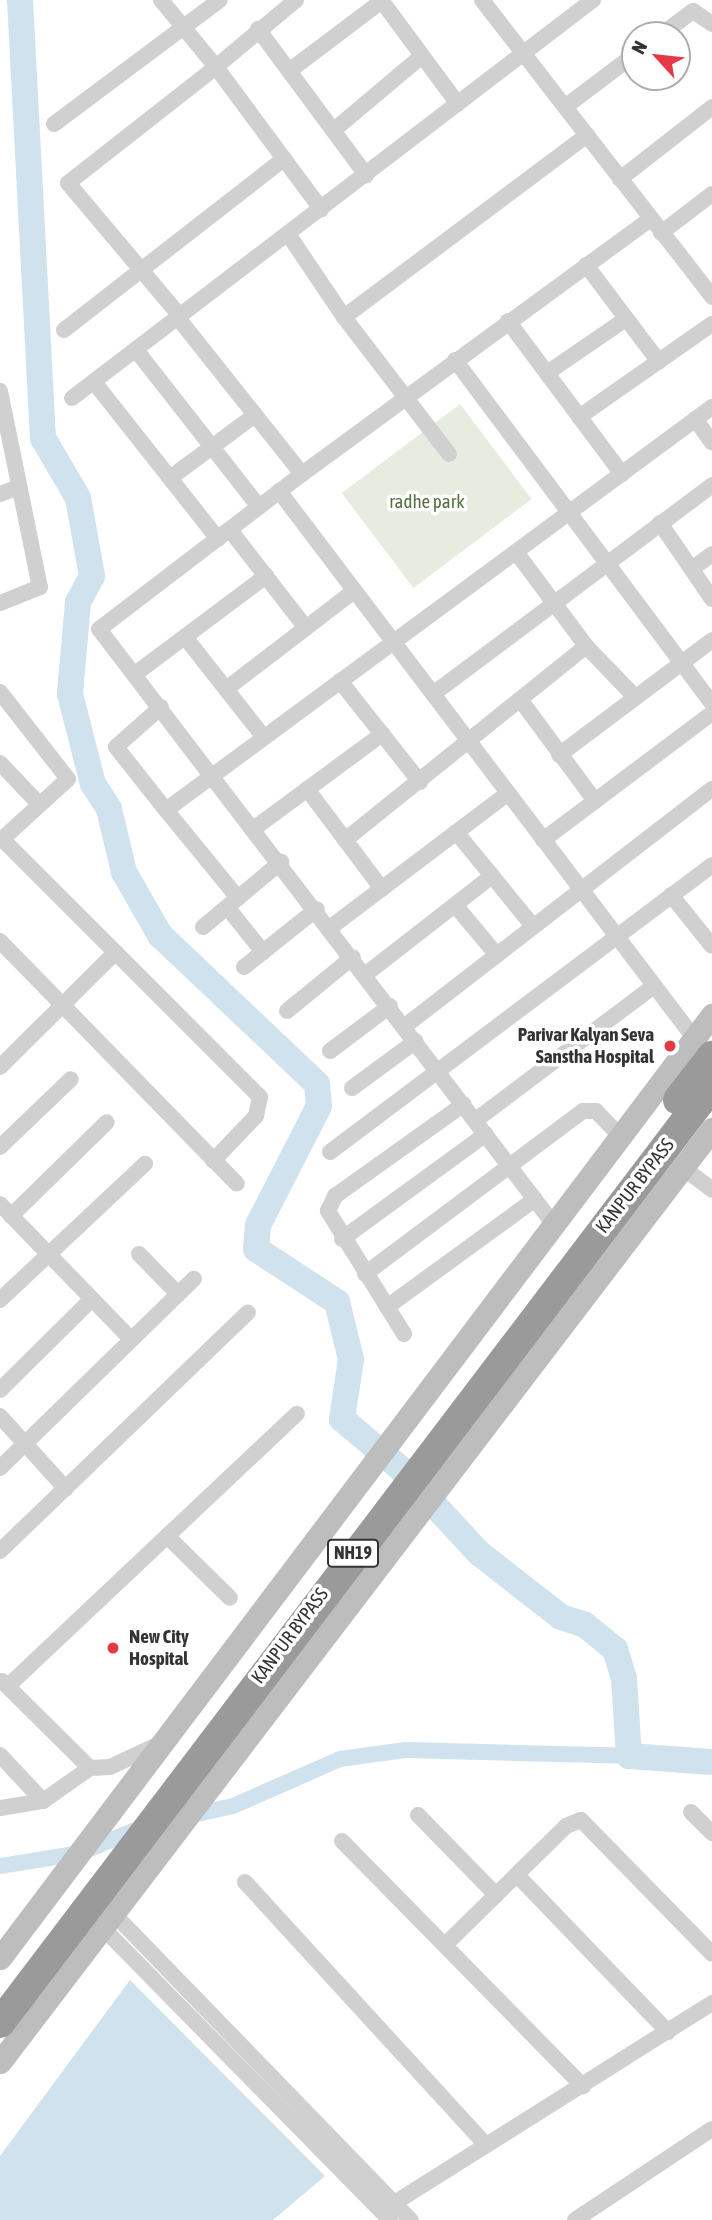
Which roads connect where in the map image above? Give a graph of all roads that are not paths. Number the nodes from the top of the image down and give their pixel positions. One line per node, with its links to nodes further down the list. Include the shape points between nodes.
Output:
1 (161, 0): 9 (street)
2 (220, 0): 9 (street)
3 (296, 0): 10 (street)
4 (482, 0): 11 (street)
5 (382, 1): 12 (street); 15 (street)
6 (582, 3): 11 (street)
7 (680, 21): 8 (street, via 693,11)
8 (712, 23)
9 (183, 27): 14 (street); 19 (street)
10 (258, 29): 14 (street); 15 (street)
11 (524, 54): 16 (street); 17 (street)
12 (422, 56): 16 (street); 20 (street)
13 (621, 65): 17 (street)
14 (216, 67): 22 (street); 31 (street, via 69,180)
15 (289, 71): 20 (street)
16 (458, 104): 23 (street)
17 (565, 107): 21 (street)
18 (712, 107): 24 (street)
19 (54, 124)
20 (334, 130): 23 (street)
21 (587, 135): 24 (street); 34 (street)
22 (284, 159): 26 (street); 31 (street)
23 (366, 175): 26 (street)
24 (620, 179): 27 (street)
25 (712, 194): 28 (street)
26 (321, 209): 29 (street)
27 (650, 219): 28 (street); 30 (street)
28 (661, 233): 32 (street)
29 (288, 234): 33 (street); 34 (street)
30 (586, 265): 35 (street); 36 (street)
31 (140, 271): 33 (street); 38 (street)
32 (712, 297)
33 (179, 317): 39 (street); 48 (street)
34 (344, 317): 45 (street)
35 (626, 319): 41 (street); 42 (street)
36 (508, 321): 40 (street); 42 (street)
37 (712, 324): 41 (street)
38 (64, 330)
39 (136, 350): 43 (street); 52 (street)
40 (455, 360): 45 (street); 62 (street)
41 (659, 362): 49 (street)
42 (547, 373): 49 (street)
43 (94, 382): 46 (street); 56 (street)
44 (0, 391): 58 (street)
45 (405, 396): 53 (street); 54 (street)
46 (72, 398)
47 (712, 407): 50 (street)
48 (255, 415): 52 (street); 54 (street)
49 (579, 417): 55 (street)
50 (695, 419): 51 (street); 55 (street)
51 (712, 442)
52 (213, 447): 56 (street); 61 (street)
53 (449, 454)
54 (302, 474): 59 (street)
55 (622, 474): 62 (street)
56 (170, 478): 64 (street)
57 (712, 485): 63 (street)
58 (19, 487): 60 (street); 73 (street, via 40,587)
59 (279, 491): 61 (street); 70 (street)
60 (0, 494)
61 (259, 507): 64 (street)
62 (571, 511): 65 (street); 67 (street)
63 (660, 523): 67 (street); 68 (street)
64 (224, 534): 69 (street); 80 (street, via 99,629)
65 (516, 552): 72 (street); 77 (street)
66 (712, 554): 68 (street)
67 (607, 561): 72 (street); 79 (street)
68 (693, 568): 71 (street)
69 (266, 576): 74 (street); 75 (street)
70 (354, 591): 74 (street); 77 (street)
71 (712, 599)
72 (553, 602): 78 (street); 84 (street)
73 (0, 603)
74 (306, 628): 82 (street)
75 (186, 636): 80 (street); 82 (street)
76 (712, 640): 79 (street)
77 (394, 643): 81 (street); 84 (street)
78 (586, 646): 85 (street); 86 (street)
79 (681, 662): 85 (street); 87 (street)
80 (135, 674): 88 (street)
81 (340, 681): 90 (street); 91 (street)
82 (226, 689): 91 (street)
83 (0, 692): 101 (street, via 68,779)
84 (433, 694): 92 (street)
85 (635, 697): 93 (street)
86 (522, 702): 92 (street); 93 (street)
87 (712, 704)
88 (161, 707): 95 (street); 102 (street, via 116,747)
89 (712, 712): 100 (street)
90 (382, 734): 96 (street); 97 (street)
91 (263, 736): 95 (street)
92 (470, 743): 96 (street); 99 (street)
93 (559, 755): 100 (street)
94 (0, 763): 101 (street)
95 (215, 773): 102 (street); 103 (street)
96 (420, 782): 106 (street)
97 (307, 789): 103 (street); 106 (street)
98 (712, 789): 111 (street)
99 (508, 793): 104 (street); 107 (street)
100 (596, 801): 107 (street)
101 (39, 804): 105 (street)
102 (166, 810): 114 (street)
103 (256, 827): 108 (street)
104 (456, 832): 110 (street); 112 (street)
105 (1, 840): 123 (street)
106 (345, 840): 112 (street)
107 (543, 840): 111 (street)
108 (281, 862): 114 (street); 116 (street)
109 (712, 865): 113 (street)
110 (492, 876): 115 (street); 117 (street)
111 (579, 887): 117 (street); 120 (street)
112 (382, 889): 119 (street)
113 (671, 895): 120 (street); 122 (street)
114 (232, 902): 118 (street); 124 (street)
115 (455, 905): 125 (street); 128 (street)
116 (317, 909): 119 (street); 124 (street)
117 (532, 925): 125 (street)
118 (203, 927)
119 (331, 927): 126 (street)
120 (616, 936): 129 (street); 139 (street)
121 (0, 941): 131 (street)
122 (712, 946)
123 (117, 952): 131 (street); 150 (street, via 260,1097 256,1116)
124 (263, 952): 127 (street)
125 (496, 954): 134 (street)
126 (353, 957): 128 (street); 132 (street)
127 (244, 967)
128 (366, 974): 130 (street)
129 (654, 986): 136 (street); 145 (street)
130 (390, 1006): 134 (street); 137 (street)
131 (62, 1007): 138 (street); 150 (street)
132 (286, 1011)
133 (712, 1014): 136 (main road)
134 (405, 1026): 135 (street)
135 (416, 1041): 139 (street); 142 (street)
136 (703, 1047): 147 (main road); 197 (highway, KANPUR BYPASS / NH19)
137 (330, 1051)
138 (0, 1067)
139 (440, 1072): 143 (street); 149 (street)
140 (71, 1079): 148 (street)
141 (712, 1086): 201 (highway, KANPUR BYPASS / NH19)
142 (352, 1088)
143 (464, 1104): 145 (street); 159 (street, via 335,1196 328,1218)
144 (107, 1122): 157 (street)
145 (481, 1127): 152 (street); 159 (street)
146 (712, 1129): 153 (main road)
147 (619, 1135): 152 (street, via 596,1111 583,1111); 158 (main road)
148 (0, 1147)
149 (330, 1152)
150 (213, 1161): 154 (street)
151 (145, 1164): 160 (street)
152 (510, 1166): 156 (street); 162 (street)
153 (682, 1167): 155 (street); 193 (main road)
154 (237, 1184)
155 (712, 1190)
156 (535, 1199): 158 (street); 167 (street)
157 (6, 1210): 160 (street)
158 (552, 1222): 181 (main road)
159 (342, 1239): 162 (street)
160 (48, 1253): 165 (street); 166 (street)
161 (139, 1254): 164 (street)
162 (365, 1274): 167 (street)
163 (194, 1279): 164 (street)
164 (178, 1294): 170 (street)
165 (92, 1299): 170 (street); 171 (street)
166 (0, 1300)
167 (387, 1307): 169 (street)
168 (248, 1312): 176 (street)
169 (404, 1334)
170 (131, 1339): 174 (street)
171 (0, 1390)
172 (297, 1414): 177 (street)
173 (0, 1416): 174 (street)
174 (27, 1444): 175 (street); 176 (street)
175 (0, 1468)
176 (66, 1489): 178 (street)
177 (167, 1536): 179 (street); 180 (street)
178 (0, 1551)
179 (230, 1598)
180 (4, 1683): 183 (street)
181 (158, 1745): 183 (street, via 110,1767); 196 (main road)
182 (0, 1755): 184 (street)
183 (90, 1768): 184 (street)
184 (43, 1801): 185 (street)
185 (0, 1808)
186 (691, 1812): 188 (street)
187 (418, 1815): 192 (street)
188 (712, 1833)
189 (342, 1841): 194 (street)
190 (517, 1875): 192 (street); 195 (street, via 566,1826 581,1820); 202 (street)
191 (245, 1882): 207 (street)
192 (496, 1895): 194 (street)
193 (107, 1920): 198 (street); 200 (street); 203 (main road)
194 (445, 1945): 205 (street)
195 (712, 1954)
196 (0, 1958)
197 (0, 1991)
198 (195, 1996): 200 (street); 204 (street)
199 (712, 2003): 202 (street)
200 (181, 2007): 204 (street)
201 (0, 2023)
202 (668, 2032): 205 (street)
203 (0, 2062)
204 (261, 2076): 208 (street)
205 (583, 2086): 207 (street)
206 (712, 2129): 210 (street)
207 (486, 2145): 208 (street)
208 (389, 2210): 209 (street)
209 (411, 2220)
210 (575, 2220)

